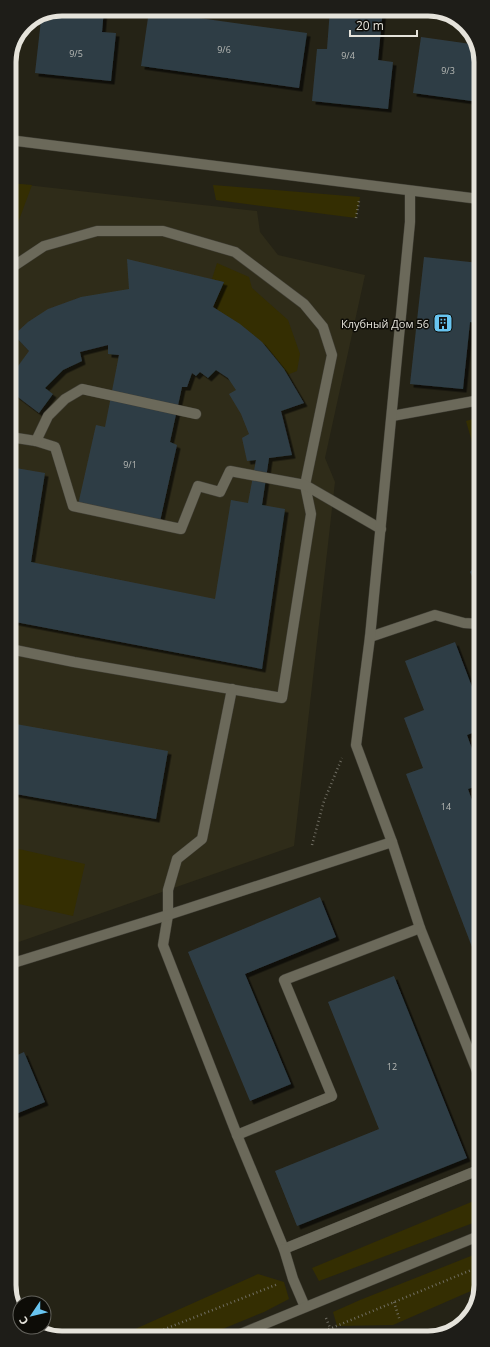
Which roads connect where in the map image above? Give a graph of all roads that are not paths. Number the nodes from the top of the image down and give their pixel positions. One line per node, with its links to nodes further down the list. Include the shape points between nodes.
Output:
1 (16, 141): 2 (lane)
2 (410, 191): 3 (lane); 7 (lane, via 410,222)
3 (474, 198)
4 (16, 265): 10 (lane, via 44,246 97,231 163,231 235,252 304,304 323,327 332,356)
5 (474, 401): 7 (lane)
6 (196, 414): 9 (lane, via 82,389 64,399 48,416)
7 (392, 416): 11 (lane)
8 (16, 438): 9 (lane)
9 (36, 441): 10 (lane, via 56,447 73,506 181,529 198,486 220,492 230,471)
10 (305, 486): 11 (lane); 15 (lane, via 311,514 282,698)
11 (381, 529): 13 (lane)
12 (474, 624): 13 (lane, via 435,615)
13 (370, 637): 16 (lane, via 356,745)
14 (16, 650): 15 (lane)
15 (232, 689): 17 (lane, via 202,839 177,859 168,890)
16 (392, 842): 17 (lane); 18 (lane)
17 (168, 915): 19 (lane); 21 (lane, via 163,945)
18 (420, 928): 20 (lane); 21 (lane, via 284,980 332,1096)
19 (16, 962)
20 (474, 1063)
21 (237, 1135): 24 (lane)
22 (474, 1172): 24 (lane)
23 (474, 1238): 25 (lane)
24 (284, 1249): 25 (lane)
25 (305, 1307): 26 (lane)
26 (247, 1331)

